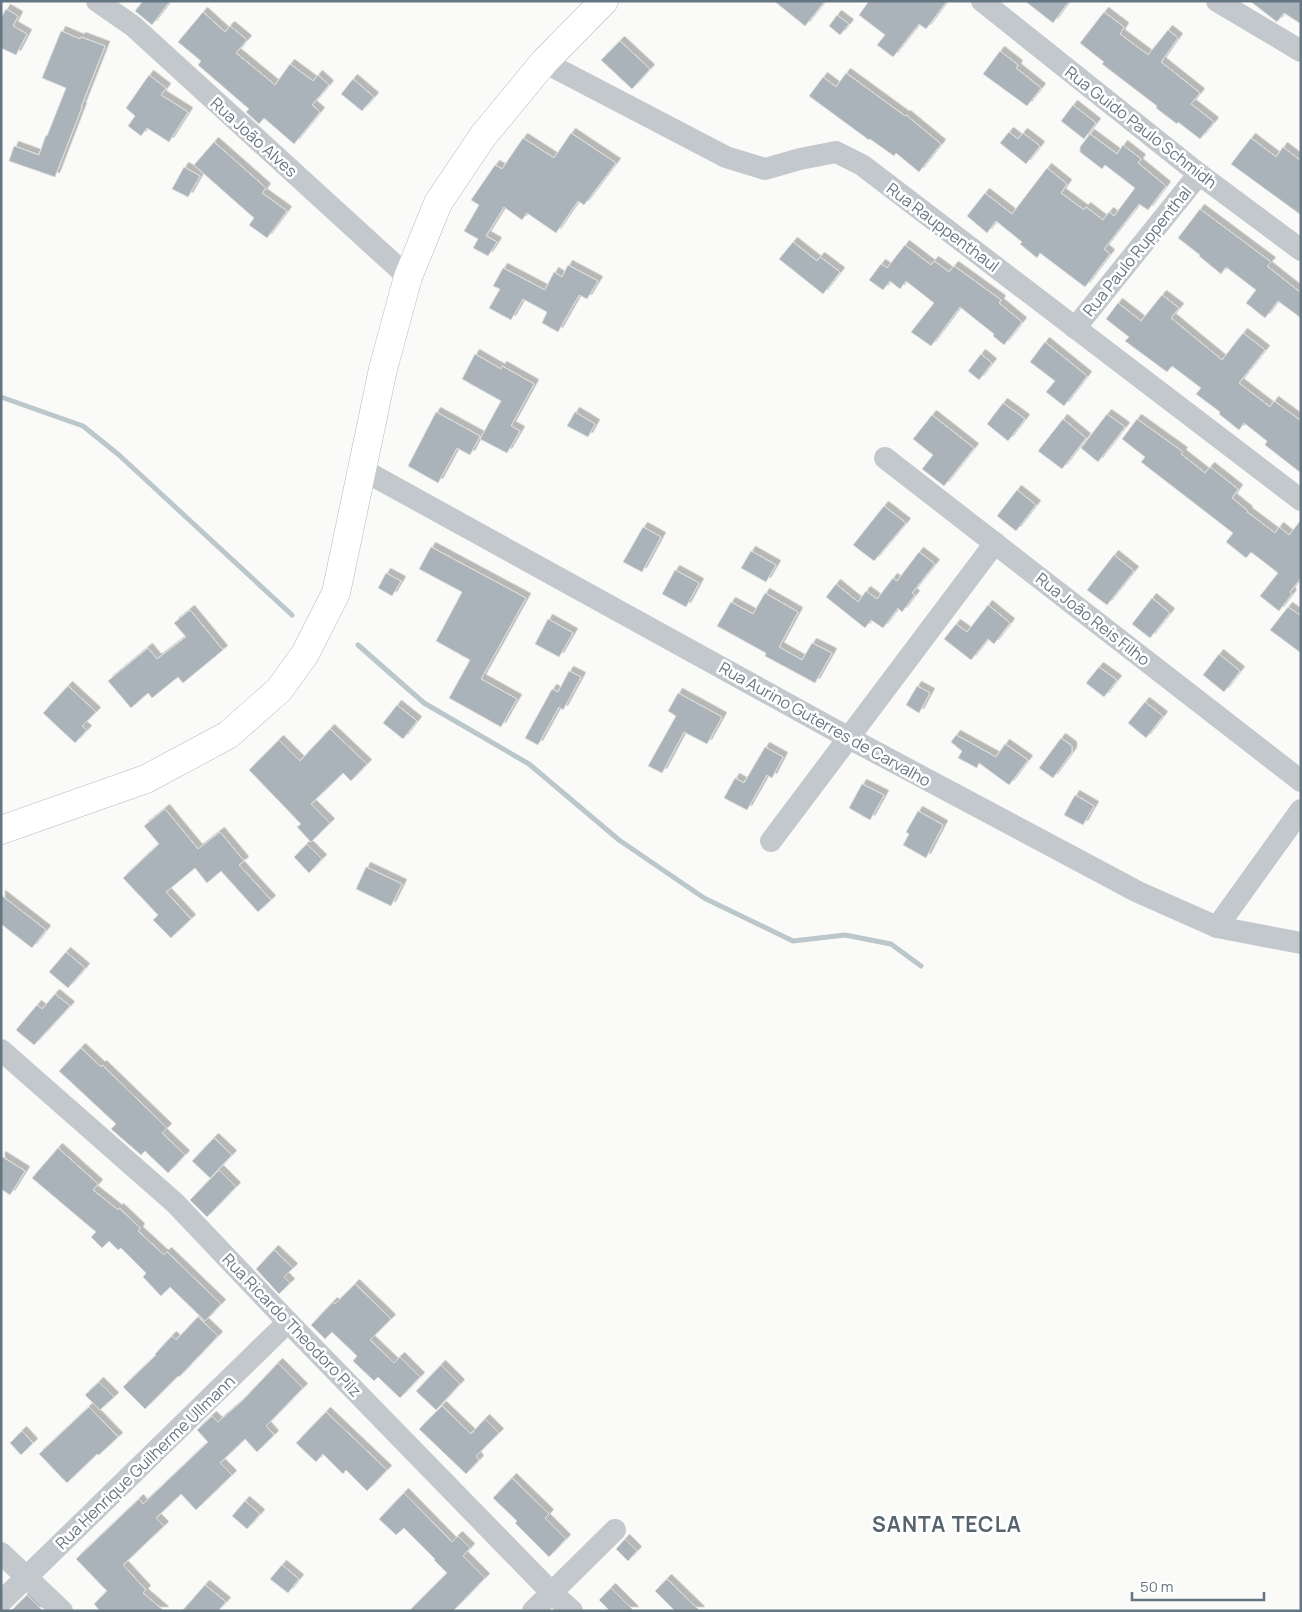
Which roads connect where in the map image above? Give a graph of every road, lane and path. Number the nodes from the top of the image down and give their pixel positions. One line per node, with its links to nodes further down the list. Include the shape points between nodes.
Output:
1 (97, 1): 9 (street, Rua João Alves, via 133,26)
2 (604, 1): 6 (main road)
3 (982, 1): 7 (street, Rua Guido Paulo Schmidh)
4 (1217, 1): 5 (street)
5 (1301, 51)
6 (544, 62): 9 (main road, via 482,136 438,202); 10 (street, Rua Rauppenthaul, via 726,157 764,169 836,152 862,165)
7 (1199, 174): 8 (street, Rua Guido Paulo Schmidh); 10 (street, Rua Paulo Ruppenthal)
8 (1301, 250)
9 (408, 277): 12 (main road, via 383,369)
10 (1074, 328): 13 (street, Rua Rauppenthaul)
11 (885, 458): 14 (street, Rua João Reis Filho)
12 (363, 470): 15 (street, Rua Aurino Guterres de Carvalho); 18 (main road, via 336,593 306,654 279,690 228,735 146,779)
13 (1301, 500)
14 (995, 543): 15 (street); 16 (street, Rua João Reis Filho)
15 (848, 738): 19 (street); 20 (street, Rua Aurino Guterres de Carvalho, via 1138,892)
16 (1301, 781)
17 (1301, 810): 20 (street)
18 (1, 830)
19 (771, 841)
20 (1217, 927): 21 (street, Rua Aurino Guterres de Carvalho)
21 (1301, 943)
22 (1, 1050): 23 (street, Rua Ricardo Theodoro Pilz, via 175,1203)
23 (288, 1322): 26 (street, Rua Henrique Guilherme Ullmann); 27 (street, Rua Ricardo Theodoro Pilz)
24 (615, 1530): 27 (street)
25 (1, 1553): 26 (street)
26 (27, 1578): 28 (street, Rua Henrique Guilherme Ullmann); 29 (street)
27 (552, 1593): 30 (street); 31 (street, Rua Ricardo Theodoro Pilz)
28 (1, 1602)
29 (62, 1611)
30 (533, 1611)
31 (572, 1611)

